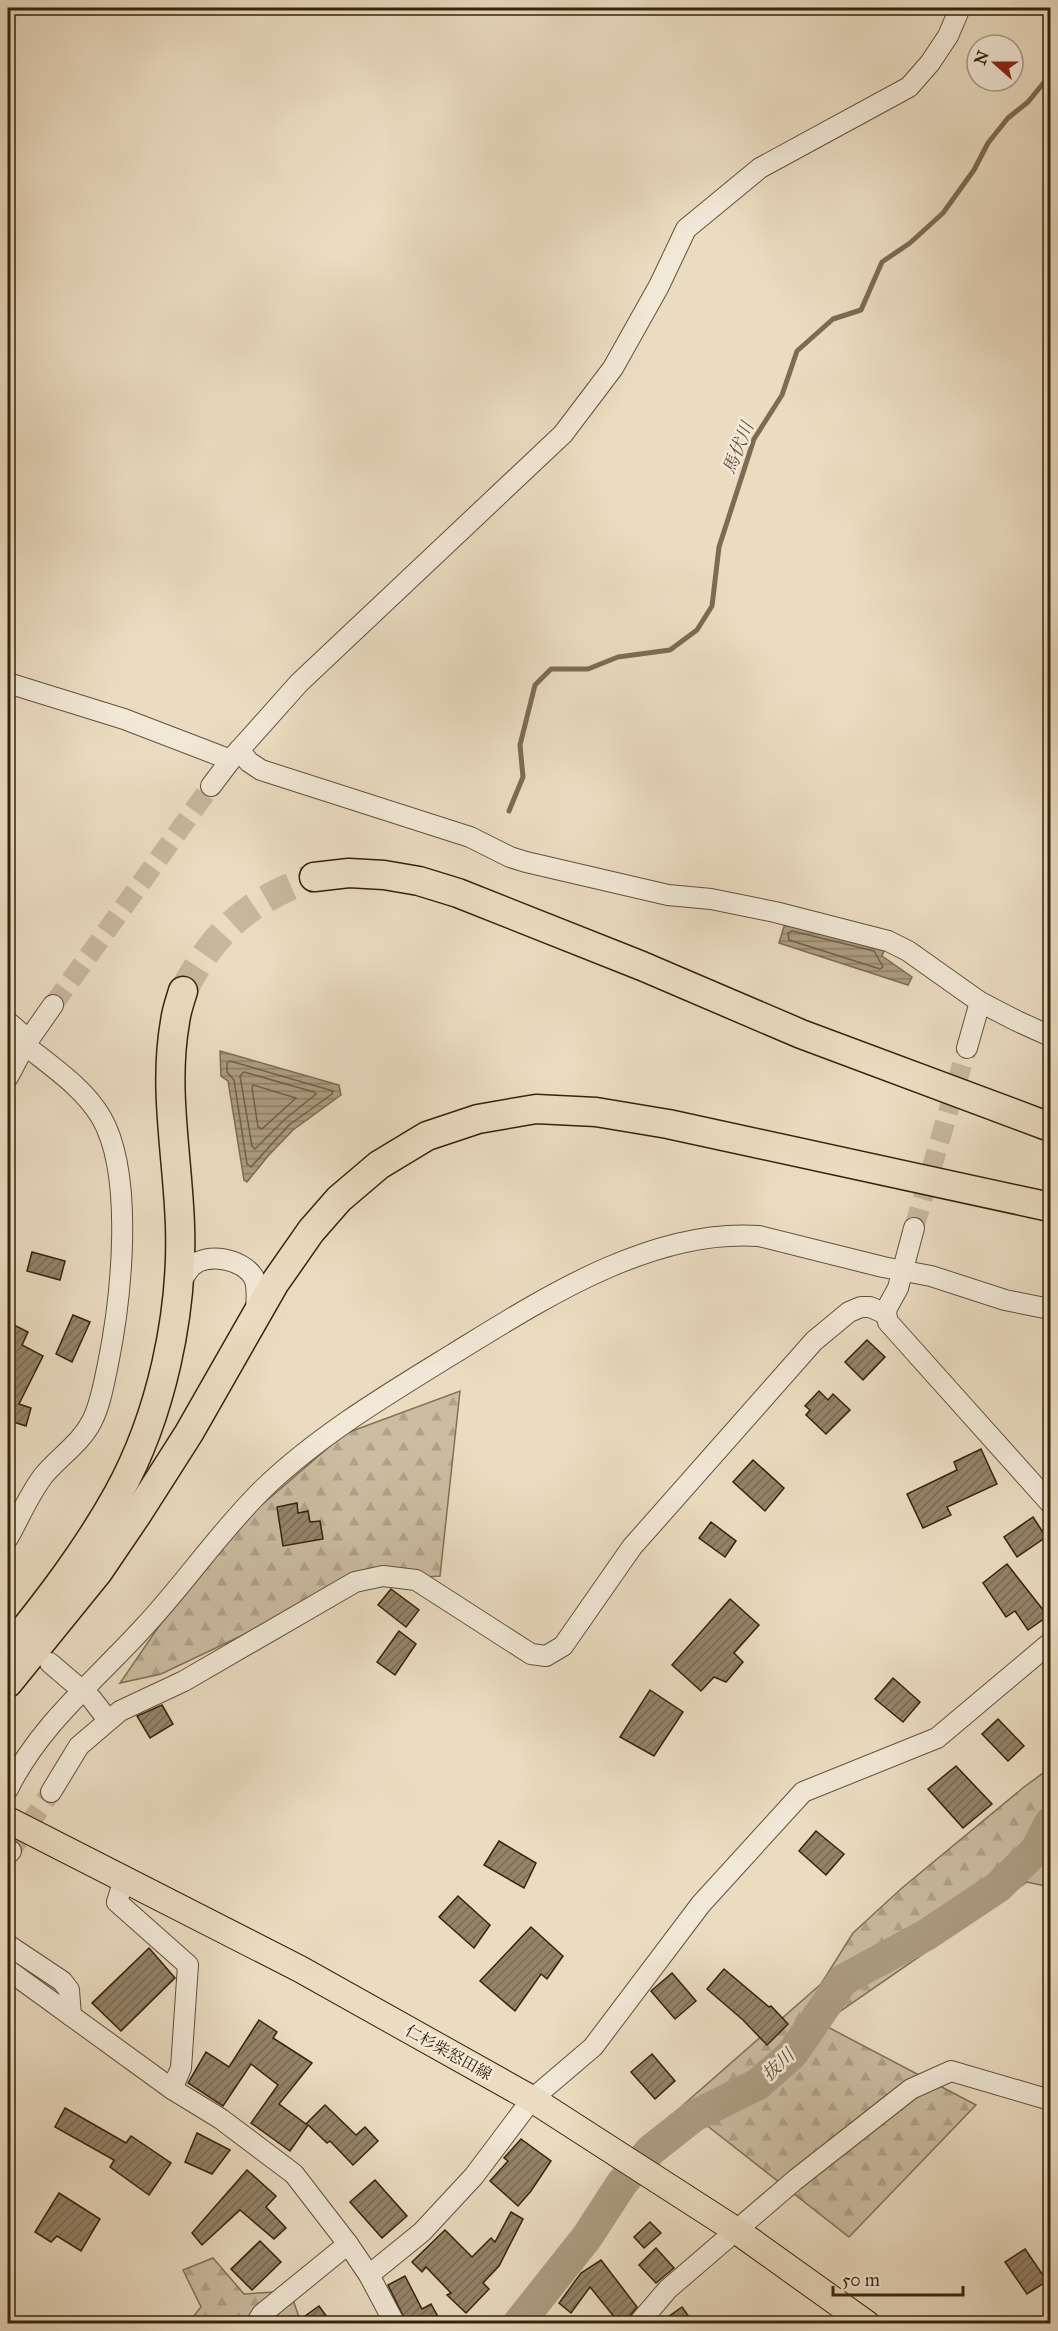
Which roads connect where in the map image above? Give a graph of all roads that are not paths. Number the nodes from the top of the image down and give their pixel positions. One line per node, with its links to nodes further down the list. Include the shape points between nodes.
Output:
1 (960, 8): 3 (street, via 948,36 909,87 760,168 686,229 613,368 563,434 299,683)
2 (8, 683): 3 (street)
3 (235, 755): 4 (street); 7 (street, via 261,770 470,837 518,860 668,895 775,912 888,941)
4 (211, 786)
5 (314, 876): 14 (highway, via 384,875 458,893 801,1034)
6 (183, 991): 18 (highway, via 171,1059 180,1227)
7 (980, 1002): 10 (street); 12 (street)
8 (53, 1005): 11 (street)
9 (8, 1022): 11 (street)
10 (1050, 1036)
11 (27, 1043): 13 (street); 23 (street, via 71,1082 102,1119 116,1164 122,1256 113,1338 94,1418 83,1436 44,1476)
12 (967, 1048)
13 (8, 1077)
14 (1050, 1127)
15 (1050, 1207): 21 (highway, via 668,1124 536,1109 478,1119 427,1136 379,1165 339,1199 310,1231)
16 (914, 1228): 17 (street)
17 (903, 1270): 19 (street); 20 (street); 28 (street, via 759,1236 707,1237 645,1252 524,1310 368,1408 282,1472)
18 (178, 1286): 21 (street, via 193,1265 213,1258 236,1263 253,1276); 25 (highway, via 168,1356 155,1402 119,1492 93,1536)
19 (1050, 1309)
20 (886, 1314): 22 (street, via 891,1327); 29 (street, via 861,1307 814,1341 632,1547 563,1646 546,1656 531,1654 416,1580 383,1576 356,1582)
21 (256, 1316): 27 (highway, via 138,1513 98,1572)
22 (1050, 1503)
23 (8, 1538)
24 (1050, 1643): 38 (street, via 937,1738 803,1792 700,1904 593,2047)
25 (8, 1650)
26 (50, 1662): 28 (street)
27 (8, 1683)
28 (83, 1690): 29 (street); 30 (street, via 46,1728)
29 (108, 1720): 31 (street, via 79,1746)
30 (8, 1789)
31 (51, 1792)
32 (8, 1820): 33 (main road, 仁杉柴怒田線)
33 (124, 1878): 37 (street, via 117,1902 188,1965 181,2068); 38 (main road, 仁杉柴怒田線, via 300,1969)
34 (8, 1945): 36 (street, via 62,1981 69,1990)
35 (8, 1970): 36 (street)
36 (71, 2016): 37 (street)
37 (172, 2089): 41 (street, via 221,2119 294,2174)
38 (532, 2099): 40 (main road, 仁杉柴怒田線); 42 (street, via 474,2176 429,2224)
39 (1050, 2100): 40 (street, via 951,2071 911,2090)
40 (736, 2231): 45 (street, via 668,2289); 46 (main road, 仁杉柴怒田線)
41 (348, 2244): 42 (street); 43 (street, via 262,2313)
42 (369, 2275): 44 (street)
43 (256, 2324)
44 (394, 2324)
45 (638, 2324)
46 (867, 2324)

